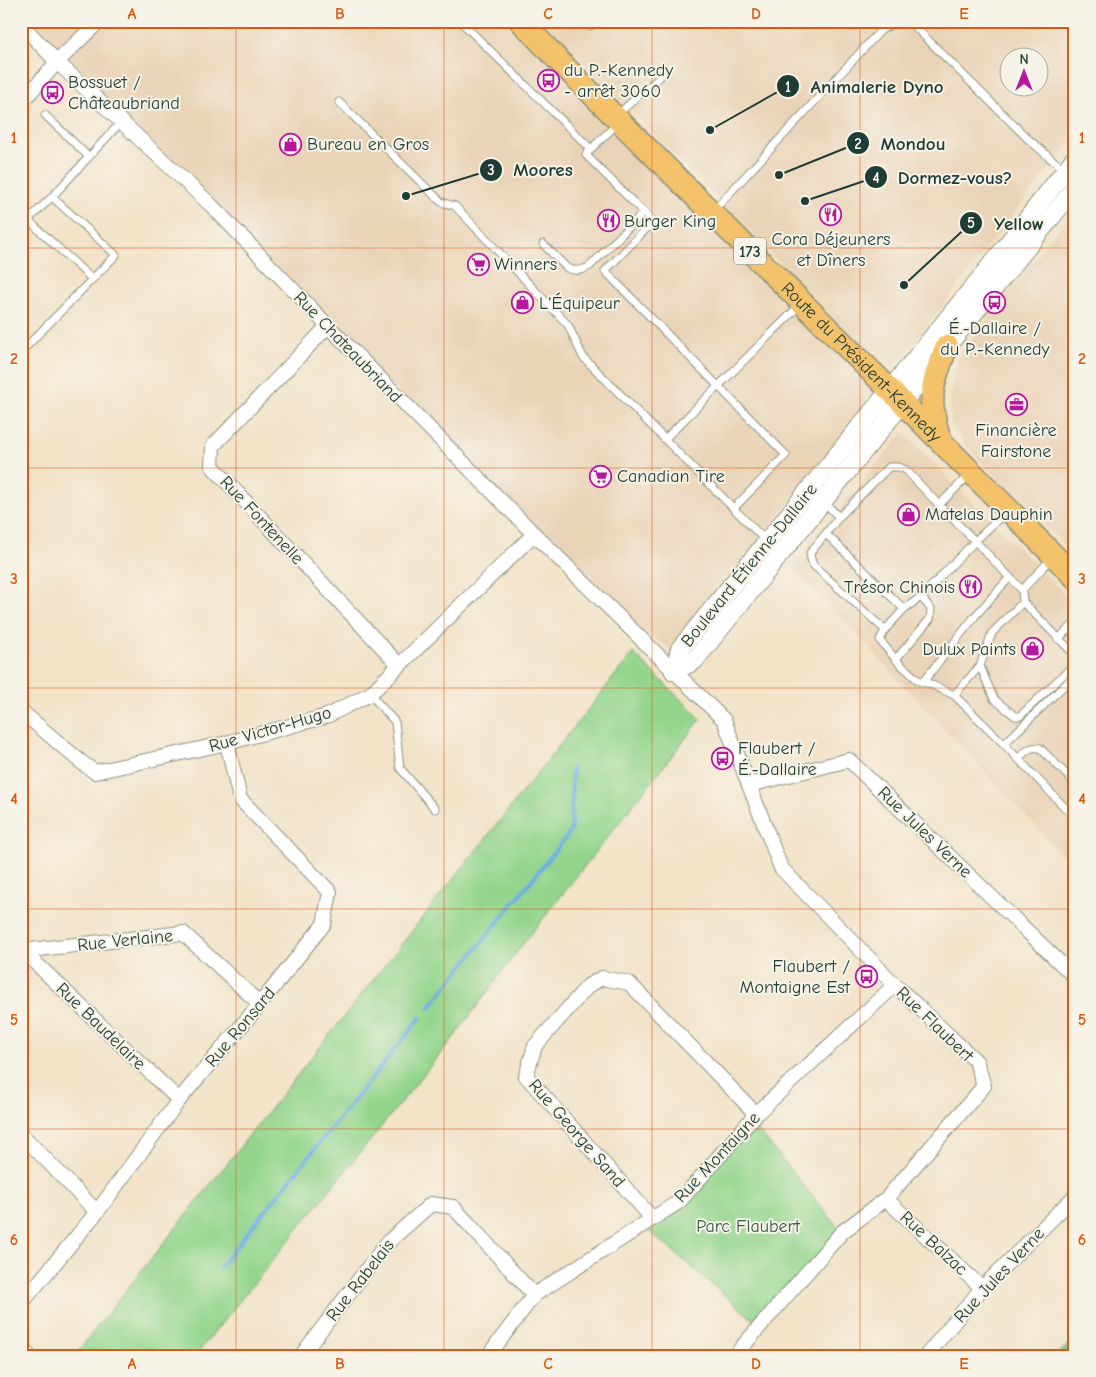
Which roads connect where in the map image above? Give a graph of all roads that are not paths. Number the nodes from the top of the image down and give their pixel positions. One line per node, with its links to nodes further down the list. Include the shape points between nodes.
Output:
1 (98, 21): 7 (street)
2 (460, 21): 14 (lane)
3 (897, 21): 20 (lane, via 881,30)
4 (909, 21): 16 (lane, via 1027,138)
5 (526, 23): 12 (main road, Route du Président-Kennedy / 173)
6 (21, 24): 7 (street, Rue Chateaubriand)
7 (57, 62): 10 (street); 13 (street, Rue Chateaubriand)
8 (663, 74): 12 (lane)
9 (339, 102): 29 (lane, via 441,202 459,210 568,325 583,356)
10 (21, 103)
11 (45, 115): 15 (lane)
12 (617, 119): 14 (lane); 20 (main road, Route du Président-Kennedy / 173)
13 (121, 122): 15 (lane); 24 (street, Rue Chateaubriand, via 212,206)
14 (591, 149): 19 (lane, via 586,155)
15 (89, 156): 18 (lane)
16 (1070, 164): 28 (street, Boulevard Étienne-Dallaire)
17 (1075, 188): 25 (street, Boulevard Étienne-Dallaire)
18 (52, 197): 22 (lane, via 28,220); 22 (lane, via 116,255)
19 (644, 212): 21 (lane, via 584,270 566,268); 27 (lane, via 653,222 605,271)
20 (711, 213): 23 (main road, Route du Président-Kennedy / 173)
21 (543, 244)
22 (92, 279): 26 (lane)
23 (802, 303): 27 (lane); 28 (main road, Route du Président-Kennedy / 173)
24 (328, 326): 37 (street, Rue Chateaubriand); 55 (street, Rue Fontenelle, via 213,446 212,466)
25 (947, 346): 28 (street, Boulevard Étienne-Dallaire); 30 (main road, via 935,375 932,398 934,424)
26 (21, 352)
27 (718, 386): 29 (lane); 34 (lane, via 786,455)
28 (896, 396): 30 (main road, Route du Président-Kennedy / 173); 32 (street, Boulevard Étienne-Dallaire); 40 (street, Boulevard Étienne-Dallaire)
29 (666, 439): 34 (lane)
30 (940, 440): 31 (main road, Route du Président-Kennedy / 173)
31 (972, 472): 33 (lane); 35 (main road, Route du Président-Kennedy / 173)
32 (823, 501): 36 (lane); 41 (street, Boulevard Étienne-Dallaire)
33 (938, 504): 36 (lane, via 906,470 889,468); 39 (lane)
34 (734, 508): 40 (lane)
35 (1008, 510): 39 (lane); 42 (main road, Route du Président-Kennedy / 173)
36 (839, 517): 38 (lane)
37 (534, 534): 55 (street, Rue Victor-Hugo); 57 (street, Rue Chateaubriand)
38 (826, 534): 48 (lane); 50 (lane, via 810,553 813,565)
39 (975, 541): 43 (lane); 46 (lane)
40 (767, 542): 41 (lane); 57 (street, Boulevard Étienne-Dallaire, via 680,649)
41 (780, 555): 57 (street, Boulevard Étienne-Dallaire, via 694,662)
42 (1054, 556): 44 (main road, Route du Président-Kennedy / 173); 45 (lane)
43 (1010, 577): 45 (lane); 59 (lane)
44 (1075, 577)
45 (1022, 590): 47 (lane)
46 (922, 597): 48 (lane); 53 (lane, via 931,609 930,619)
47 (1023, 602): 51 (lane); 56 (lane, via 992,633)
48 (904, 609): 50 (lane)
49 (1075, 623): 51 (lane)
50 (885, 630): 53 (lane, via 880,640)
51 (1058, 639): 52 (lane)
52 (1075, 655)
53 (896, 659): 59 (lane)
54 (1075, 664): 56 (lane, via 1020,716 1015,716 994,699)
55 (399, 665): 60 (street, Rue Victor-Hugo)
56 (980, 666): 61 (lane)
57 (674, 671): 67 (street, Rue Flaubert, via 724,720)
58 (1075, 675): 64 (lane)
59 (923, 682): 61 (lane)
60 (370, 694): 63 (street, Rue Victor-Hugo, via 327,716); 68 (lane, via 395,722 400,768)
61 (954, 695): 64 (lane)
62 (21, 711): 63 (street, Rue Victor-Hugo, via 95,772)
63 (227, 743): 73 (street, Rue Ronsard, via 240,799 330,892 324,924)
64 (1004, 744): 65 (lane)
65 (1018, 759): 66 (lane, via 1030,748 1040,748); 69 (lane)
66 (1075, 783)
67 (749, 785): 71 (street, Rue Jules Verne, via 849,760); 72 (street, Rue Flaubert, via 781,868)
68 (435, 809)
69 (1075, 818)
70 (22, 951): 73 (street, Rue Verlaine, via 183,934); 74 (street, Rue Baudelaire)
71 (1075, 977)
72 (895, 985): 75 (street, Rue Montaigne); 78 (street, Rue Flaubert, via 976,1062 984,1086)
73 (260, 1004): 74 (street, Rue Ronsard)
74 (179, 1100): 79 (street, Rue Ronsard)
75 (756, 1114): 80 (street, Rue Montaigne, via 680,1201); 80 (street, Rue George Sand, via 629,983 602,978 588,986 535,1046 526,1076)
76 (21, 1134): 79 (street)
77 (1075, 1196): 81 (street, Rue Jules Verne)
78 (886, 1199): 81 (street, Rue Balzac); 88 (street, Rue Flaubert, via 842,1232)
79 (97, 1212): 83 (street, Rue Ronsard)
80 (652, 1218): 82 (street, Rue Montaigne)
81 (982, 1288): 89 (street, Rue Jules Verne)
82 (534, 1295): 86 (street, Rue Rabelais, via 453,1207 431,1204 387,1242); 87 (street, Rue Montaigne)
83 (21, 1304)
84 (21, 1348): 85 (street)
85 (29, 1356)
86 (301, 1356)
87 (488, 1356)
88 (736, 1356)
89 (926, 1356)

